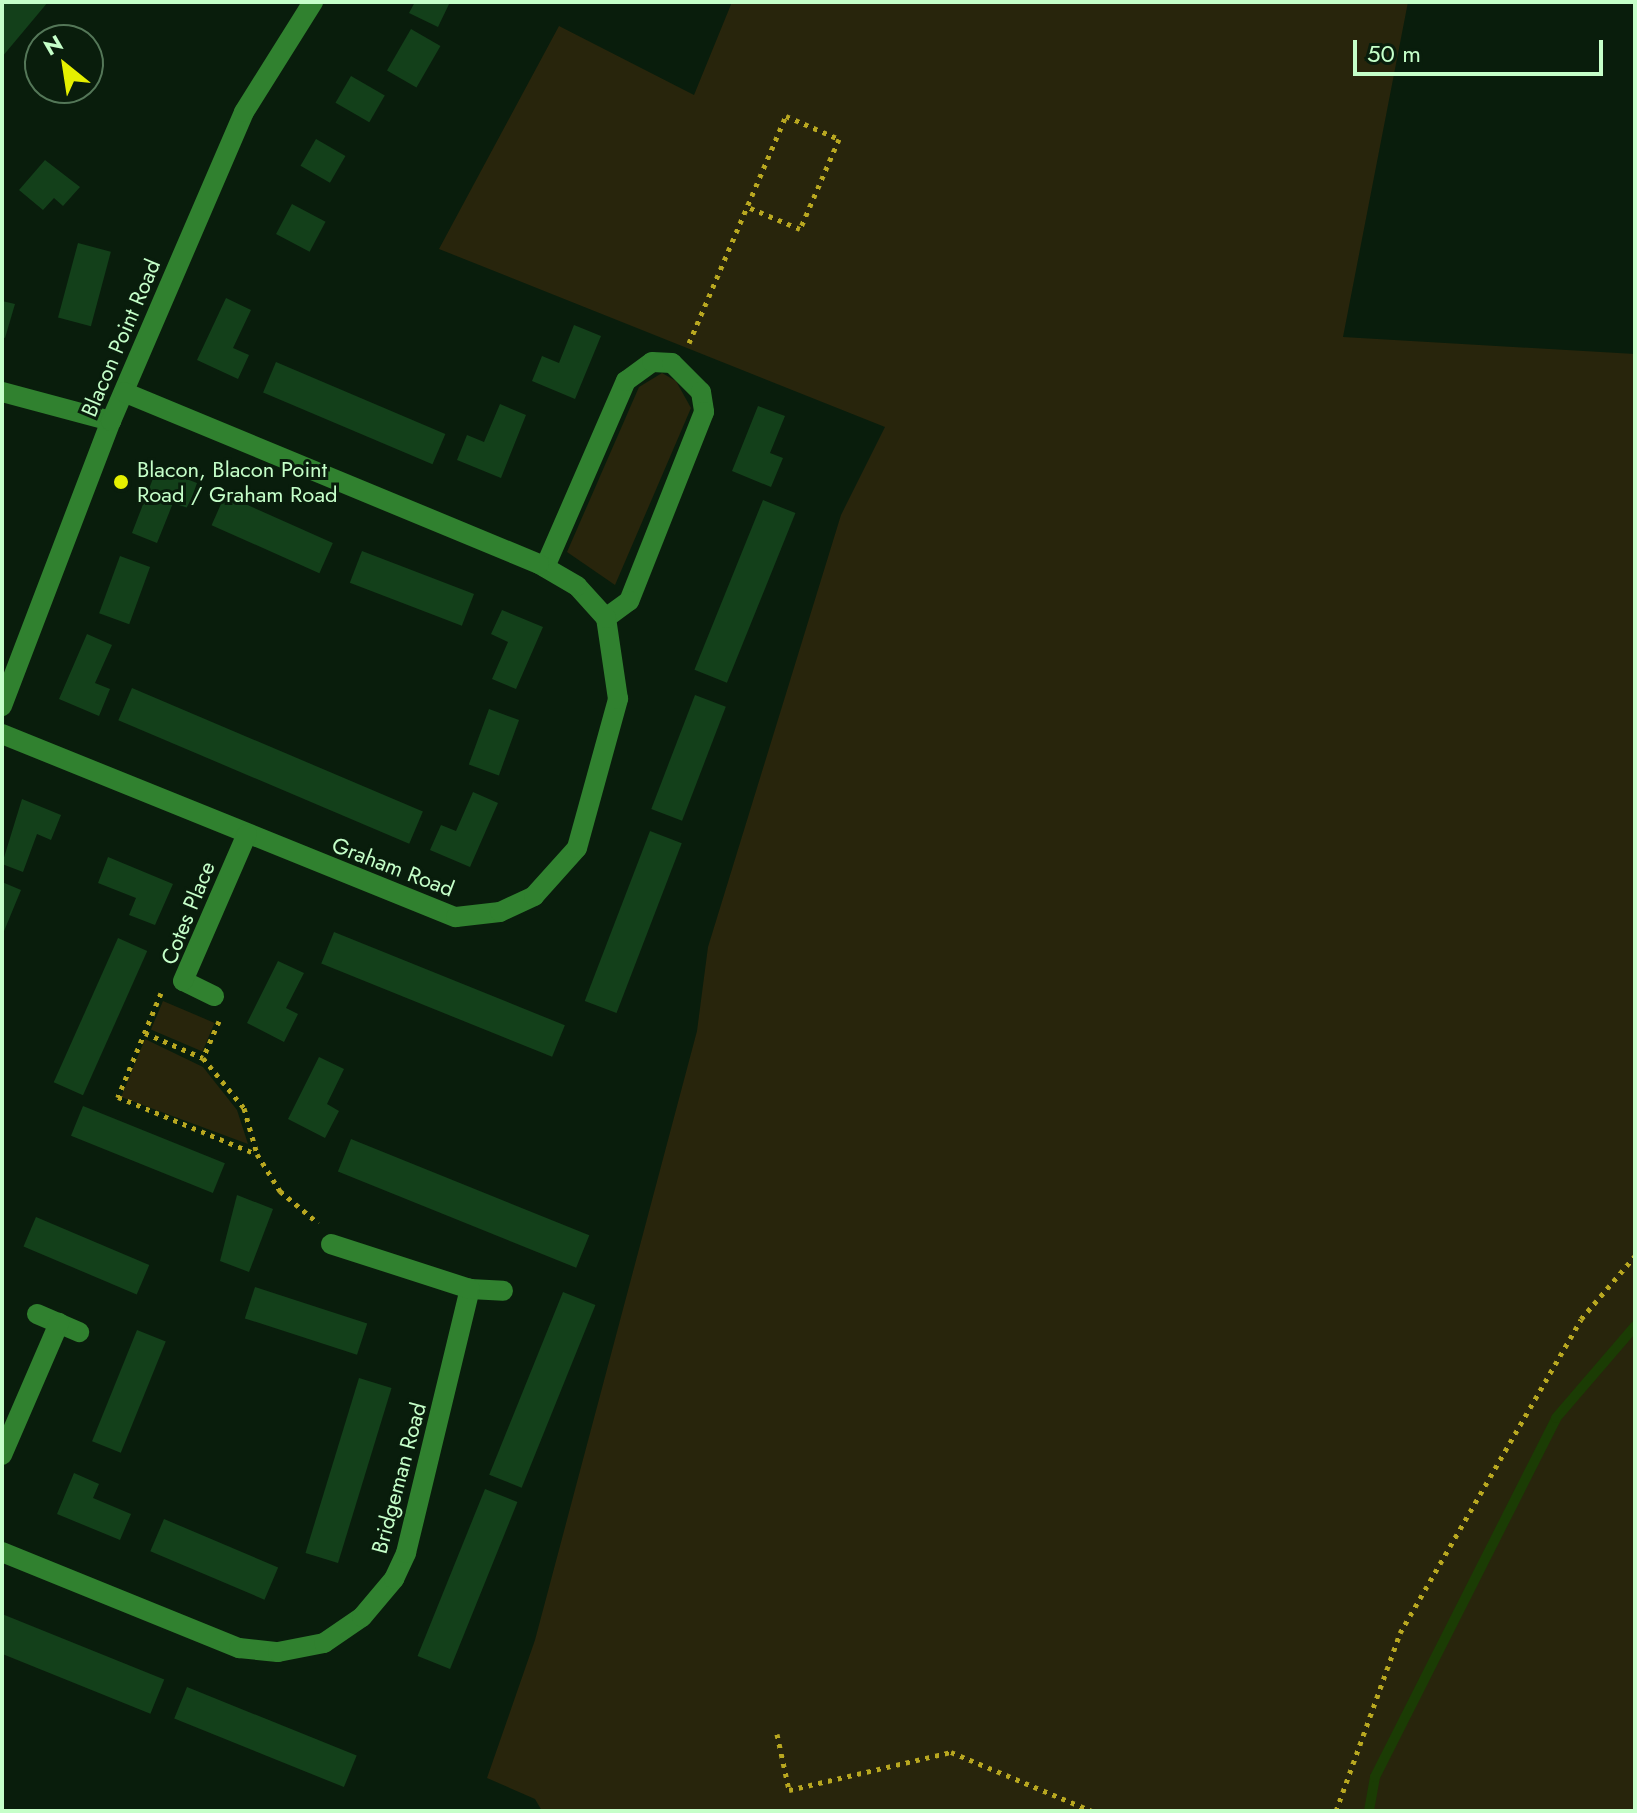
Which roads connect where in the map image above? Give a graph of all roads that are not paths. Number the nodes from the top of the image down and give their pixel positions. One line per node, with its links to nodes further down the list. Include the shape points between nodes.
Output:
1 (313, 2): 3 (street, Blacon Point Road, via 244,112)
2 (2, 392): 4 (street)
3 (124, 392): 4 (street, Blacon Point Road); 5 (street)
4 (111, 421): 7 (street, Blacon Point Road)
5 (545, 567): 6 (street, via 577,586); 6 (street, via 626,381 652,362 679,367 701,392 704,412 629,601)
6 (606, 618): 9 (street, Graham Road, via 618,699 577,848 534,896 500,912 456,917)
7 (2, 706)
8 (2, 734): 9 (street, Graham Road)
9 (247, 834): 10 (street, Cotes Place, via 183,981)
10 (214, 996)
11 (331, 1244): 12 (street)
12 (470, 1289): 13 (street); 18 (street, Bridgeman Road, via 406,1553 394,1579 362,1617 324,1643 278,1652 239,1648)
13 (503, 1291)
14 (37, 1314): 15 (street)
15 (59, 1323): 16 (street); 17 (street)
16 (79, 1332)
17 (2, 1455)
18 (2, 1552)

